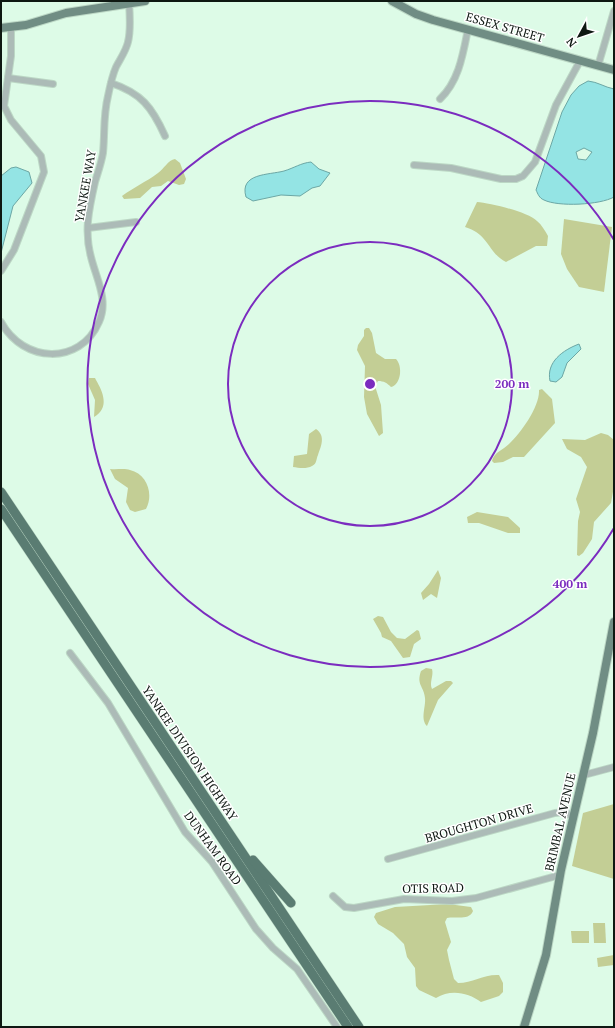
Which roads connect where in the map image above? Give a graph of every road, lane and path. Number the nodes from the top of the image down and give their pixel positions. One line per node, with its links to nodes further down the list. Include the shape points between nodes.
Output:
1 (145, 1): 3 (main road)
2 (392, 1): 7 (main road, ESSEX STREET, via 416,14)
3 (129, 3): 6 (main road, via 66,13); 12 (street, YANKEE WAY, via 130,34)
4 (614, 11): 9 (street)
5 (1, 28): 6 (main road)
6 (11, 28): 11 (street)
7 (468, 29): 8 (main road, ESSEX STREET); 14 (street, via 460,64 448,91)
8 (580, 61): 9 (main road, ESSEX STREET); 17 (street, via 556,105 535,162 523,176 516,179 501,179 451,168)
9 (598, 66): 10 (main road, ESSEX STREET)
10 (614, 70)
11 (8, 78): 13 (street); 15 (street)
12 (111, 83): 16 (street, via 130,90 145,102 155,114); 19 (street, YANKEE WAY, via 103,120 103,151)
13 (53, 84)
14 (440, 99)
15 (4, 113): 20 (street, via 41,156 44,172 14,250)
16 (164, 136)
17 (414, 165)
18 (136, 222): 19 (street)
19 (88, 228): 21 (street, YANKEE WAY, via 90,256 103,301 100,321 91,336 75,349 64,353 42,353 18,343 6,332)
20 (1, 271)
21 (1, 322)
22 (1, 492): 29 (highway, YANKEE DIVISION HIGHWAY)
23 (1, 509): 35 (highway, YANKEE DIVISION HIGHWAY)
24 (614, 626): 27 (main road, BRIMBAL AVENUE)
25 (70, 653): 34 (street, DUNHAM ROAD, via 108,703 185,832 212,862 256,929 297,969)
26 (614, 767): 27 (street)
27 (584, 775): 28 (main road, BRIMBAL AVENUE)
28 (573, 818): 30 (street, BROUGHTON DRIVE, via 566,812 555,813); 31 (main road, BRIMBAL AVENUE)
29 (227, 830): 33 (highway); 36 (highway, YANKEE DIVISION HIGHWAY)
30 (388, 859)
31 (560, 875): 32 (street, OTIS ROAD, via 476,898 452,901 404,899 354,908 345,907); 37 (main road, BRIMBAL AVENUE, via 546,955)
32 (333, 896)
33 (291, 903)
34 (337, 1027)
35 (348, 1027)
36 (359, 1027)
37 (524, 1027)

